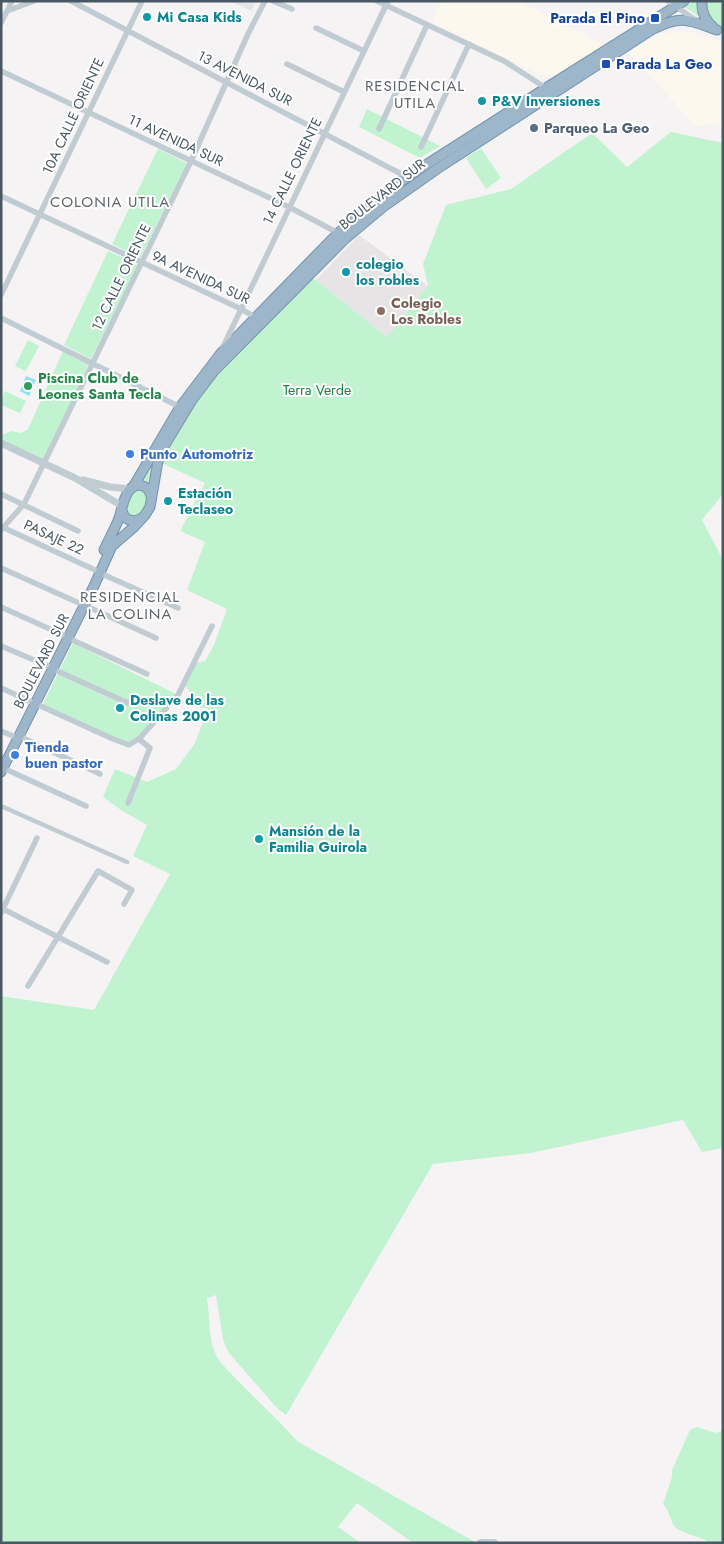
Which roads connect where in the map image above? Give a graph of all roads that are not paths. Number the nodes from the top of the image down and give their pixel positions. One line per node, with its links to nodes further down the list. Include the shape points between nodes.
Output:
1 (12, 1): 13 (street)
2 (34, 1): 13 (street)
3 (71, 1): 18 (street, 13 AVENIDA SUR)
4 (142, 1): 18 (street, 10A CALLE ORIENTE)
5 (265, 1): 24 (street, 12 CALLE ORIENTE)
6 (273, 1): 12 (street)
7 (377, 1): 10 (street)
8 (668, 1): 11 (street)
9 (702, 1): 19 (highway, via 706,20)
10 (387, 3): 15 (street); 21 (street, 14 CALLE ORIENTE)
11 (681, 4): 16 (street); 25 (highway, BOULEVARD SUR)
12 (292, 10)
13 (7, 11): 14 (street)
14 (1, 23)
15 (427, 25): 20 (street); 28 (street)
16 (702, 25): 19 (highway, BOULEVARD SUR); 50 (highway, BOULEVARD SUR, via 682,20 653,29 383,206 346,238 207,380 163,448)
17 (316, 28): 21 (street)
18 (127, 31): 24 (street, 13 AVENIDA SUR); 27 (street, 10A CALLE ORIENTE)
19 (720, 31)
20 (469, 44): 25 (street, via 504,61); 30 (street)
21 (364, 51): 26 (street, 14 CALLE ORIENTE)
22 (286, 64): 26 (street)
23 (1, 71): 27 (street, 11 AVENIDA SUR)
24 (226, 83): 29 (street, 13 AVENIDA SUR); 31 (street, 12 CALLE ORIENTE)
25 (546, 88): 32 (highway, BOULEVARD SUR)
26 (344, 92): 29 (street, 14 CALLE ORIENTE)
27 (88, 113): 31 (street, 11 AVENIDA SUR); 35 (street, 10A CALLE ORIENTE)
28 (379, 130)
29 (324, 133): 32 (street, 13 AVENIDA SUR); 34 (street, 14 CALLE ORIENTE)
30 (421, 147)
31 (191, 161): 34 (street, 11 AVENIDA SUR); 37 (street, 12 CALLE ORIENTE)
32 (408, 178): 36 (highway, BOULEVARD SUR)
33 (1, 196): 35 (street, 9A AVENIDA SUR)
34 (288, 207): 36 (street, 11 AVENIDA SUR); 39 (street, 14 CALLE ORIENTE)
35 (40, 214): 37 (street, 9A AVENIDA SUR); 38 (street, 10A CALLE ORIENTE)
36 (338, 233): 40 (highway, BOULEVARD SUR)
37 (142, 263): 39 (street, 9A AVENIDA SUR); 43 (street, 12 CALLE ORIENTE)
38 (1, 295)
39 (241, 309): 40 (street, 9A AVENIDA SUR); 42 (street, 14 CALLE ORIENTE)
40 (256, 317): 42 (highway, BOULEVARD SUR)
41 (1, 318): 43 (street)
42 (221, 353): 44 (highway, BOULEVARD SUR)
43 (92, 363): 44 (street); 46 (street, 12 CALLE ORIENTE)
44 (180, 407): 48 (highway, BOULEVARD SUR)
45 (2, 443): 46 (street)
46 (44, 463): 47 (street); 51 (street, 12 CALLE ORIENTE)
47 (75, 478): 48 (street, via 110,487); 52 (street)
48 (131, 488): 50 (highway, via 146,487); 52 (highway)
49 (1, 494): 51 (street)
50 (152, 496): 53 (highway)
51 (24, 504): 54 (street, 12 CALLE ORIENTE); 55 (street)
52 (122, 508): 53 (highway, via 122,514 129,520); 57 (highway, BOULEVARD SUR)
53 (143, 518): 57 (highway, BOULEVARD SUR, via 113,544)
54 (2, 528): 57 (street, PASAJE 22)
55 (78, 531)
56 (1, 568): 58 (street)
57 (98, 571): 58 (highway, BOULEVARD SUR); 60 (street, PASAJE 22)
58 (82, 604): 62 (highway, BOULEVARD SUR); 63 (street)
59 (1, 607): 62 (street)
60 (178, 608)
61 (212, 626): 72 (street, via 180,692)
62 (66, 636): 65 (highway, BOULEVARD SUR); 66 (street)
63 (156, 638)
64 (1, 646): 65 (street)
65 (50, 667): 68 (highway, BOULEVARD SUR); 69 (street)
66 (147, 674)
67 (1, 688): 68 (street)
68 (33, 702): 71 (highway, BOULEVARD SUR); 72 (street, via 125,744)
69 (128, 703)
70 (1, 731): 71 (street)
71 (16, 736): 73 (highway, BOULEVARD SUR); 74 (street)
72 (139, 739): 75 (street, via 150,748 150,752)
73 (2, 767): 77 (street)
74 (100, 774)
75 (128, 803)
76 (1, 806): 79 (street)
77 (86, 806)
78 (37, 838): 81 (street)
79 (126, 862)
80 (124, 904): 82 (street, via 132,890 98,871)
81 (2, 910): 82 (street)
82 (58, 936): 83 (street); 84 (street)
83 (108, 962)
84 (28, 986)
85 (481, 1543): 86 (main road)
86 (494, 1543)

